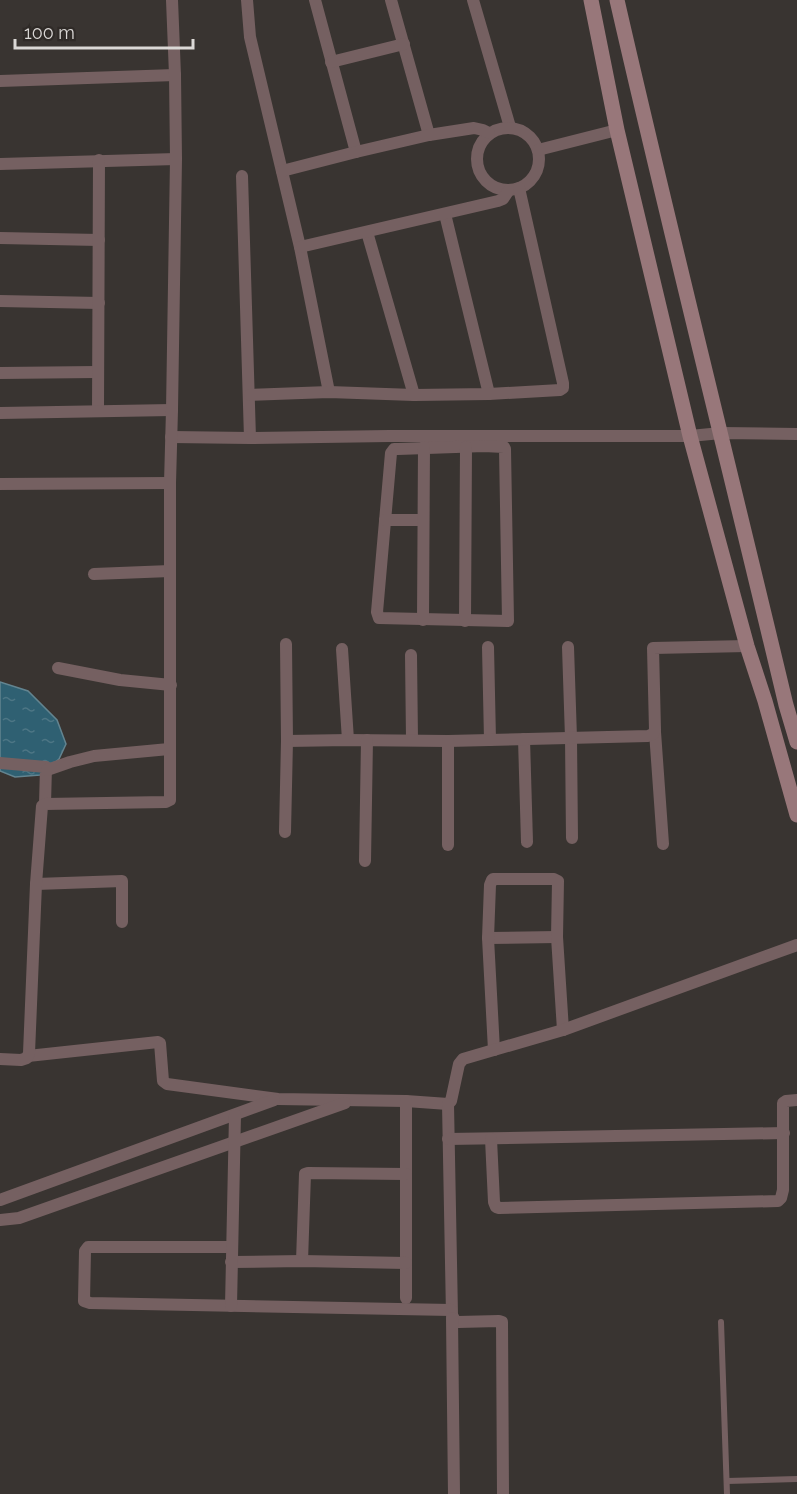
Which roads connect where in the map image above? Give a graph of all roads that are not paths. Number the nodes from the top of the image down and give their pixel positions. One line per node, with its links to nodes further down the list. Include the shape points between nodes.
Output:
1 (172, 0): 10 (street)
2 (247, 0): 21 (street, via 250,37)
3 (315, 0): 9 (street)
4 (391, 0): 8 (street)
5 (473, 0): 12 (street)
6 (591, 0): 13 (main road)
7 (617, 0): 40 (main road)
8 (404, 44): 9 (street); 15 (street)
9 (332, 62): 17 (street)
10 (175, 75): 11 (street); 18 (street)
11 (0, 81)
12 (510, 127): 14 (street); 16 (street, via 529,135)
13 (617, 130): 16 (street); 42 (main road)
14 (489, 133): 15 (street, via 474,128); 23 (street, via 477,151 479,172 494,187)
15 (429, 135): 17 (street)
16 (538, 150): 23 (street, via 537,170 528,183)
17 (356, 152): 21 (street)
18 (176, 159): 19 (street); 37 (street)
19 (99, 160): 20 (street); 27 (street)
20 (0, 164)
21 (282, 171): 28 (street)
22 (242, 176): 36 (street)
23 (514, 189): 24 (street, via 498,201); 35 (street, via 563,383 556,391)
24 (445, 214): 25 (street); 35 (street)
25 (367, 232): 28 (street); 34 (street)
26 (0, 238): 27 (street)
27 (99, 240): 30 (street)
28 (300, 247): 33 (street)
29 (0, 301): 30 (street)
30 (99, 303): 31 (street)
31 (97, 372): 32 (street); 38 (street)
32 (0, 373)
33 (329, 392): 34 (street); 36 (street)
34 (414, 394): 35 (street)
35 (489, 394)
36 (250, 395): 44 (street)
37 (172, 410): 38 (street); 43 (street)
38 (98, 411): 39 (street)
39 (0, 413)
40 (722, 433): 41 (street); 42 (street); 73 (main road)
41 (797, 434)
42 (690, 436): 45 (street); 58 (main road)
43 (171, 437): 44 (street); 48 (street)
44 (250, 438): 45 (street, via 389,436)
45 (484, 441): 47 (street); 55 (street, via 505,449 508,621)
46 (424, 447): 47 (street); 50 (street, via 394,449 391,453); 51 (street)
47 (466, 447): 55 (street)
48 (170, 483): 49 (street); 52 (street)
49 (0, 484)
50 (385, 520): 51 (street); 54 (street, via 378,617)
51 (423, 520): 54 (street)
52 (170, 571): 53 (street); 63 (street)
53 (94, 574)
54 (423, 620): 55 (street)
55 (465, 621)
56 (286, 644): 71 (street)
57 (488, 646): 70 (street)
58 (747, 646): 64 (street, via 653,648); 78 (main road)
59 (568, 647): 65 (street)
60 (342, 649): 67 (street)
61 (411, 655): 69 (street)
62 (58, 668): 63 (street)
63 (171, 685): 74 (street)
64 (655, 732): 65 (street, via 648,736); 82 (street)
65 (571, 738): 66 (street); 80 (street)
66 (524, 739): 70 (street); 81 (street)
67 (348, 740): 68 (street); 71 (street)
68 (367, 740): 69 (street); 84 (street)
69 (412, 740): 72 (street)
70 (490, 740): 72 (street)
71 (287, 741): 79 (street)
72 (448, 741): 83 (street)
73 (797, 742)
74 (169, 749): 76 (street, via 94,756); 77 (street, via 168,802)
75 (0, 763): 76 (street, via 44,766)
76 (47, 770): 77 (street)
77 (45, 804): 85 (street)
78 (797, 815)
79 (285, 832)
80 (572, 838)
81 (527, 842)
82 (663, 844)
83 (448, 845)
84 (365, 861)
85 (36, 884): 86 (street, via 122,880); 92 (street)
86 (122, 922)
87 (557, 937): 88 (street); 88 (street, via 557,880 495,879 490,885); 90 (street)
88 (488, 938): 91 (street)
89 (797, 945): 90 (street)
90 (563, 1030): 91 (street)
91 (494, 1050): 98 (street, via 460,1060)
92 (28, 1056): 93 (street, via 21,1060); 94 (street, via 160,1042 165,1083)
93 (0, 1059)
94 (278, 1099): 95 (street); 99 (street)
95 (354, 1100): 97 (street); 103 (street)
96 (797, 1100): 100 (street, via 784,1102)
97 (406, 1101): 98 (street); 104 (street)
98 (448, 1104): 101 (street)
99 (235, 1115): 103 (street); 105 (street)
100 (784, 1133): 102 (street); 102 (street, via 783,1190 778,1201 513,1208 495,1205)
101 (448, 1139): 102 (street); 113 (street)
102 (490, 1139)
103 (234, 1142): 106 (street, via 19,1218); 107 (street)
104 (406, 1174): 108 (street, via 305,1174); 110 (street)
105 (0, 1200)
106 (0, 1220)
107 (232, 1247): 109 (street); 112 (street, via 90,1247 85,1249 84,1299 87,1303)
108 (302, 1261): 109 (street); 110 (street)
109 (231, 1262): 112 (street)
110 (406, 1263): 111 (street)
111 (406, 1298)
112 (231, 1306): 113 (street)
113 (452, 1314): 117 (street); 118 (street, via 458,1322 502,1322)
114 (721, 1322): 116 (lane)
115 (797, 1479): 116 (lane)
116 (727, 1480): 119 (lane)
117 (454, 1494)
118 (503, 1494)
119 (727, 1494)

